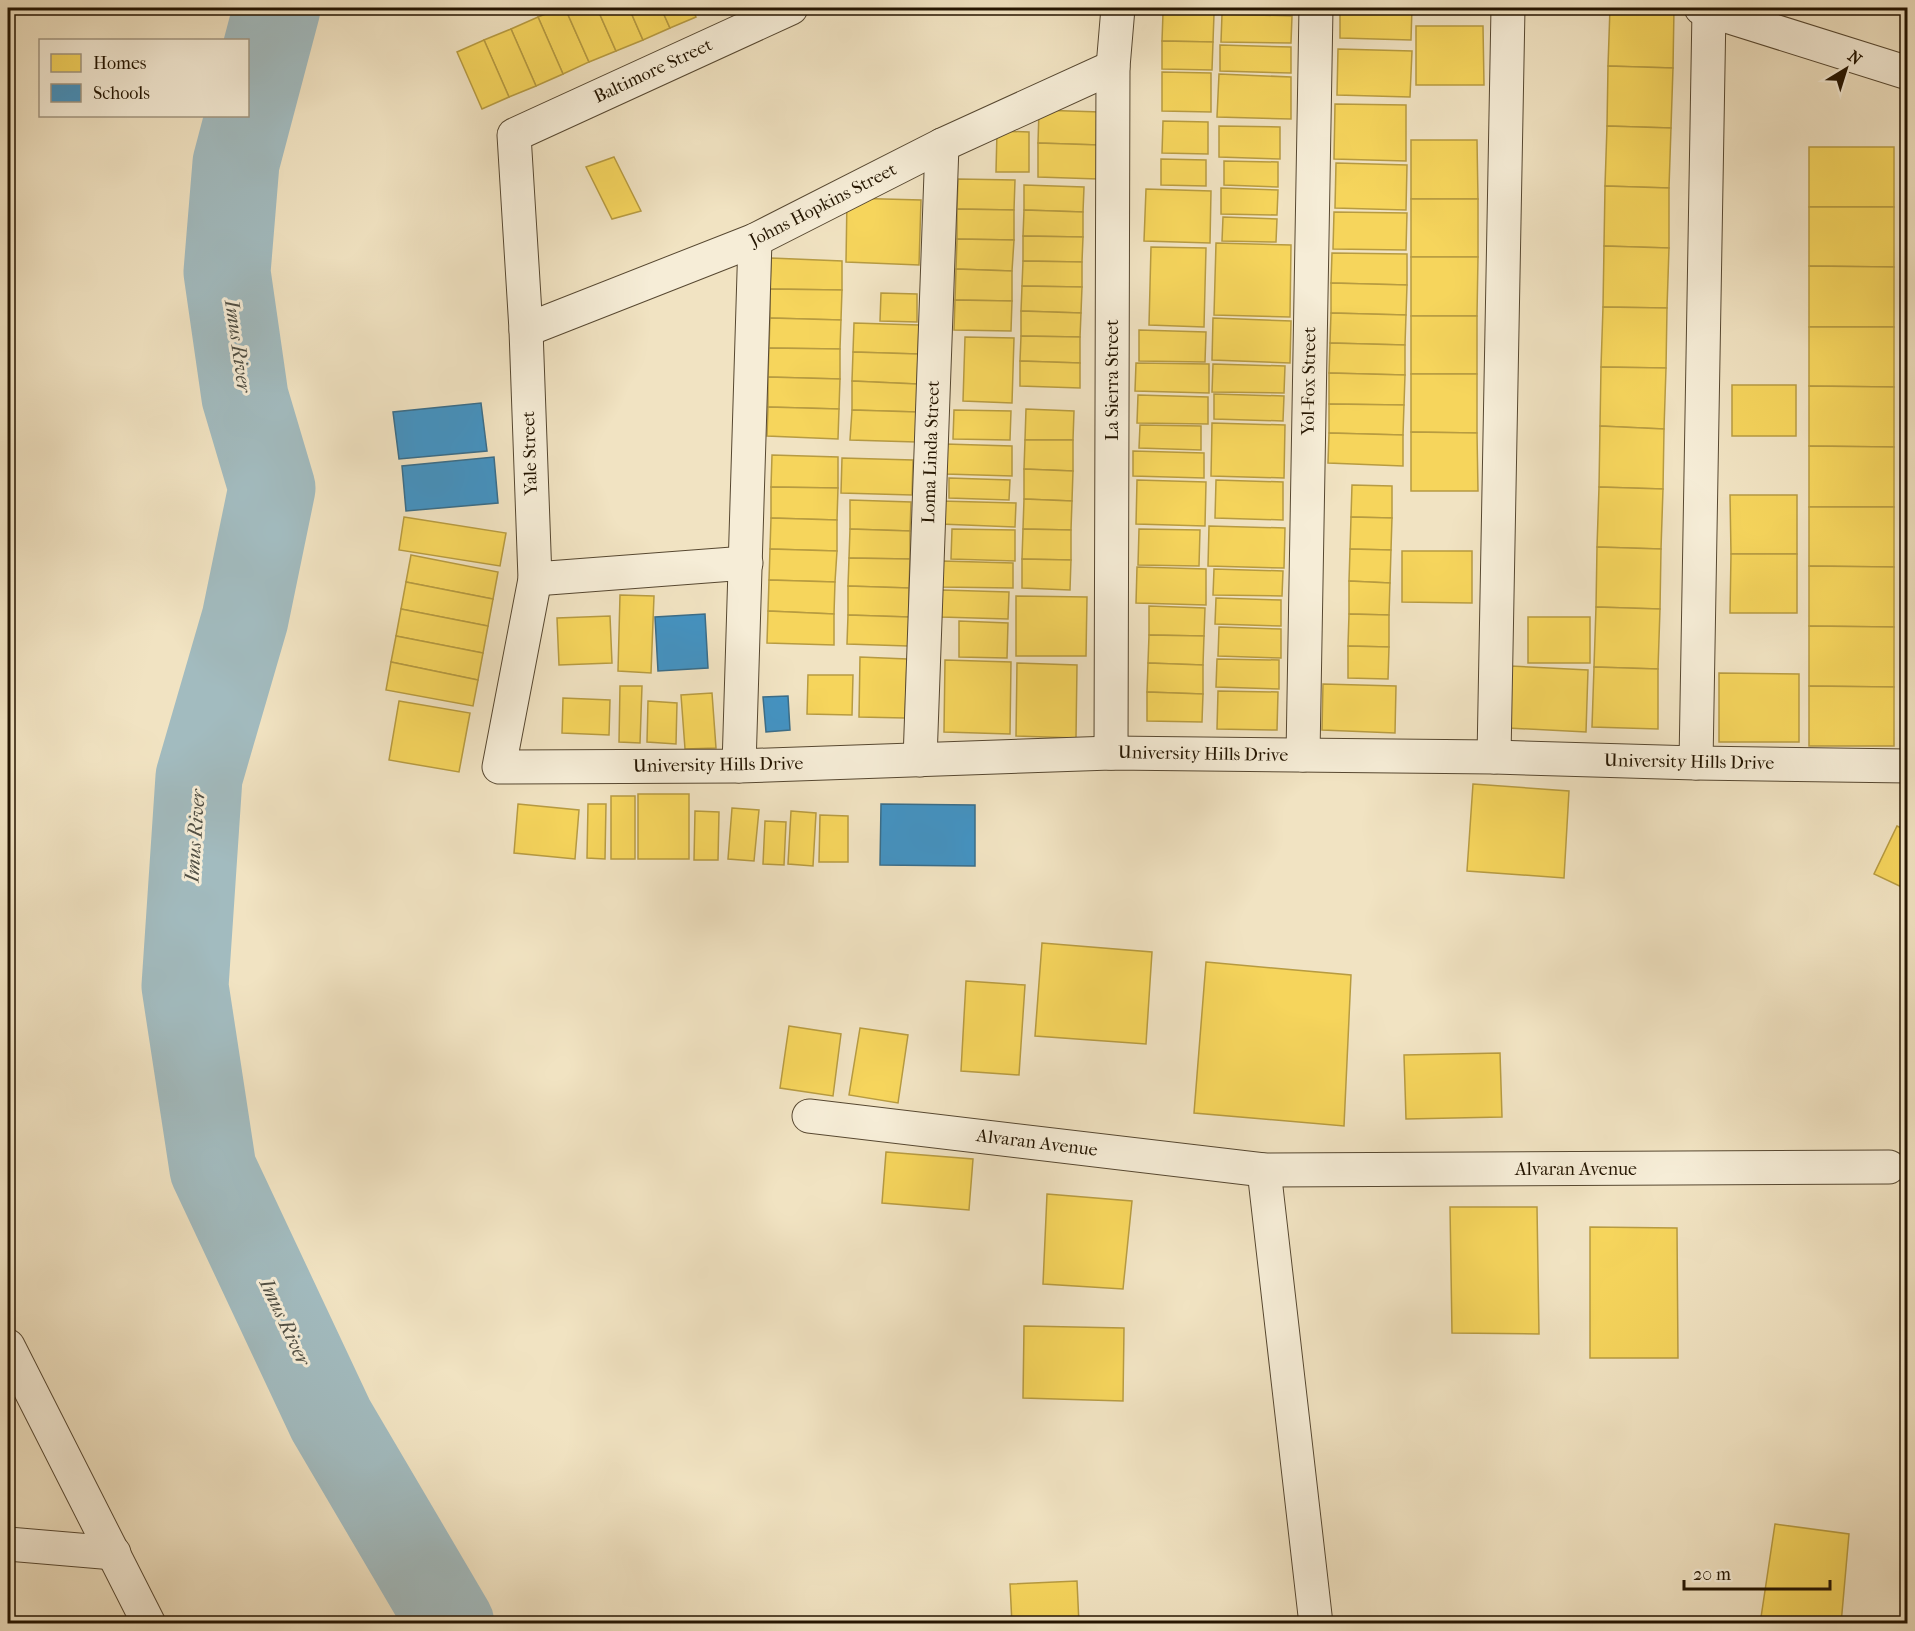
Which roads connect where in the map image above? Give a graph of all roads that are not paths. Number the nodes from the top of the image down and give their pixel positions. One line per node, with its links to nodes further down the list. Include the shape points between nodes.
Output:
1 (791, 8): 8 (street, Baltimore Street)
2 (1118, 8): 6 (street, La Sierra Street)
3 (1316, 8): 15 (street, Yol-Fox Street)
4 (1508, 8): 16 (street)
5 (1705, 9): 7 (street); 18 (street)
6 (1113, 67): 9 (street, Johns Hopkins Street); 14 (street, La Sierra Street)
7 (1908, 73)
8 (514, 135): 11 (street, Yale Street)
9 (942, 145): 10 (street, Johns Hopkins Street); 17 (street, Loma Linda Street)
10 (755, 240): 11 (street, Johns Hopkins Street); 12 (street)
11 (526, 330): 13 (street, Yale Street)
12 (746, 563): 13 (street); 19 (street)
13 (535, 579): 21 (street, Yale Street)
14 (1111, 753): 15 (street, University Hills Drive); 17 (street, University Hills Drive)
15 (1303, 755): 16 (street, University Hills Drive)
16 (1494, 757): 18 (street, University Hills Drive)
17 (920, 760): 19 (street, University Hills Drive)
18 (1696, 763): 20 (street, University Hills Drive)
19 (739, 766): 21 (street, University Hills Drive)
20 (1908, 766)
21 (499, 767)
22 (809, 1116): 24 (street, Alvaran Avenue)
23 (1889, 1167): 24 (street, Alvaran Avenue)
24 (1264, 1170): 29 (street)
25 (8, 1346): 27 (street)
26 (8, 1544): 27 (street)
27 (114, 1553): 28 (street)
28 (149, 1623)
29 (1316, 1623)

